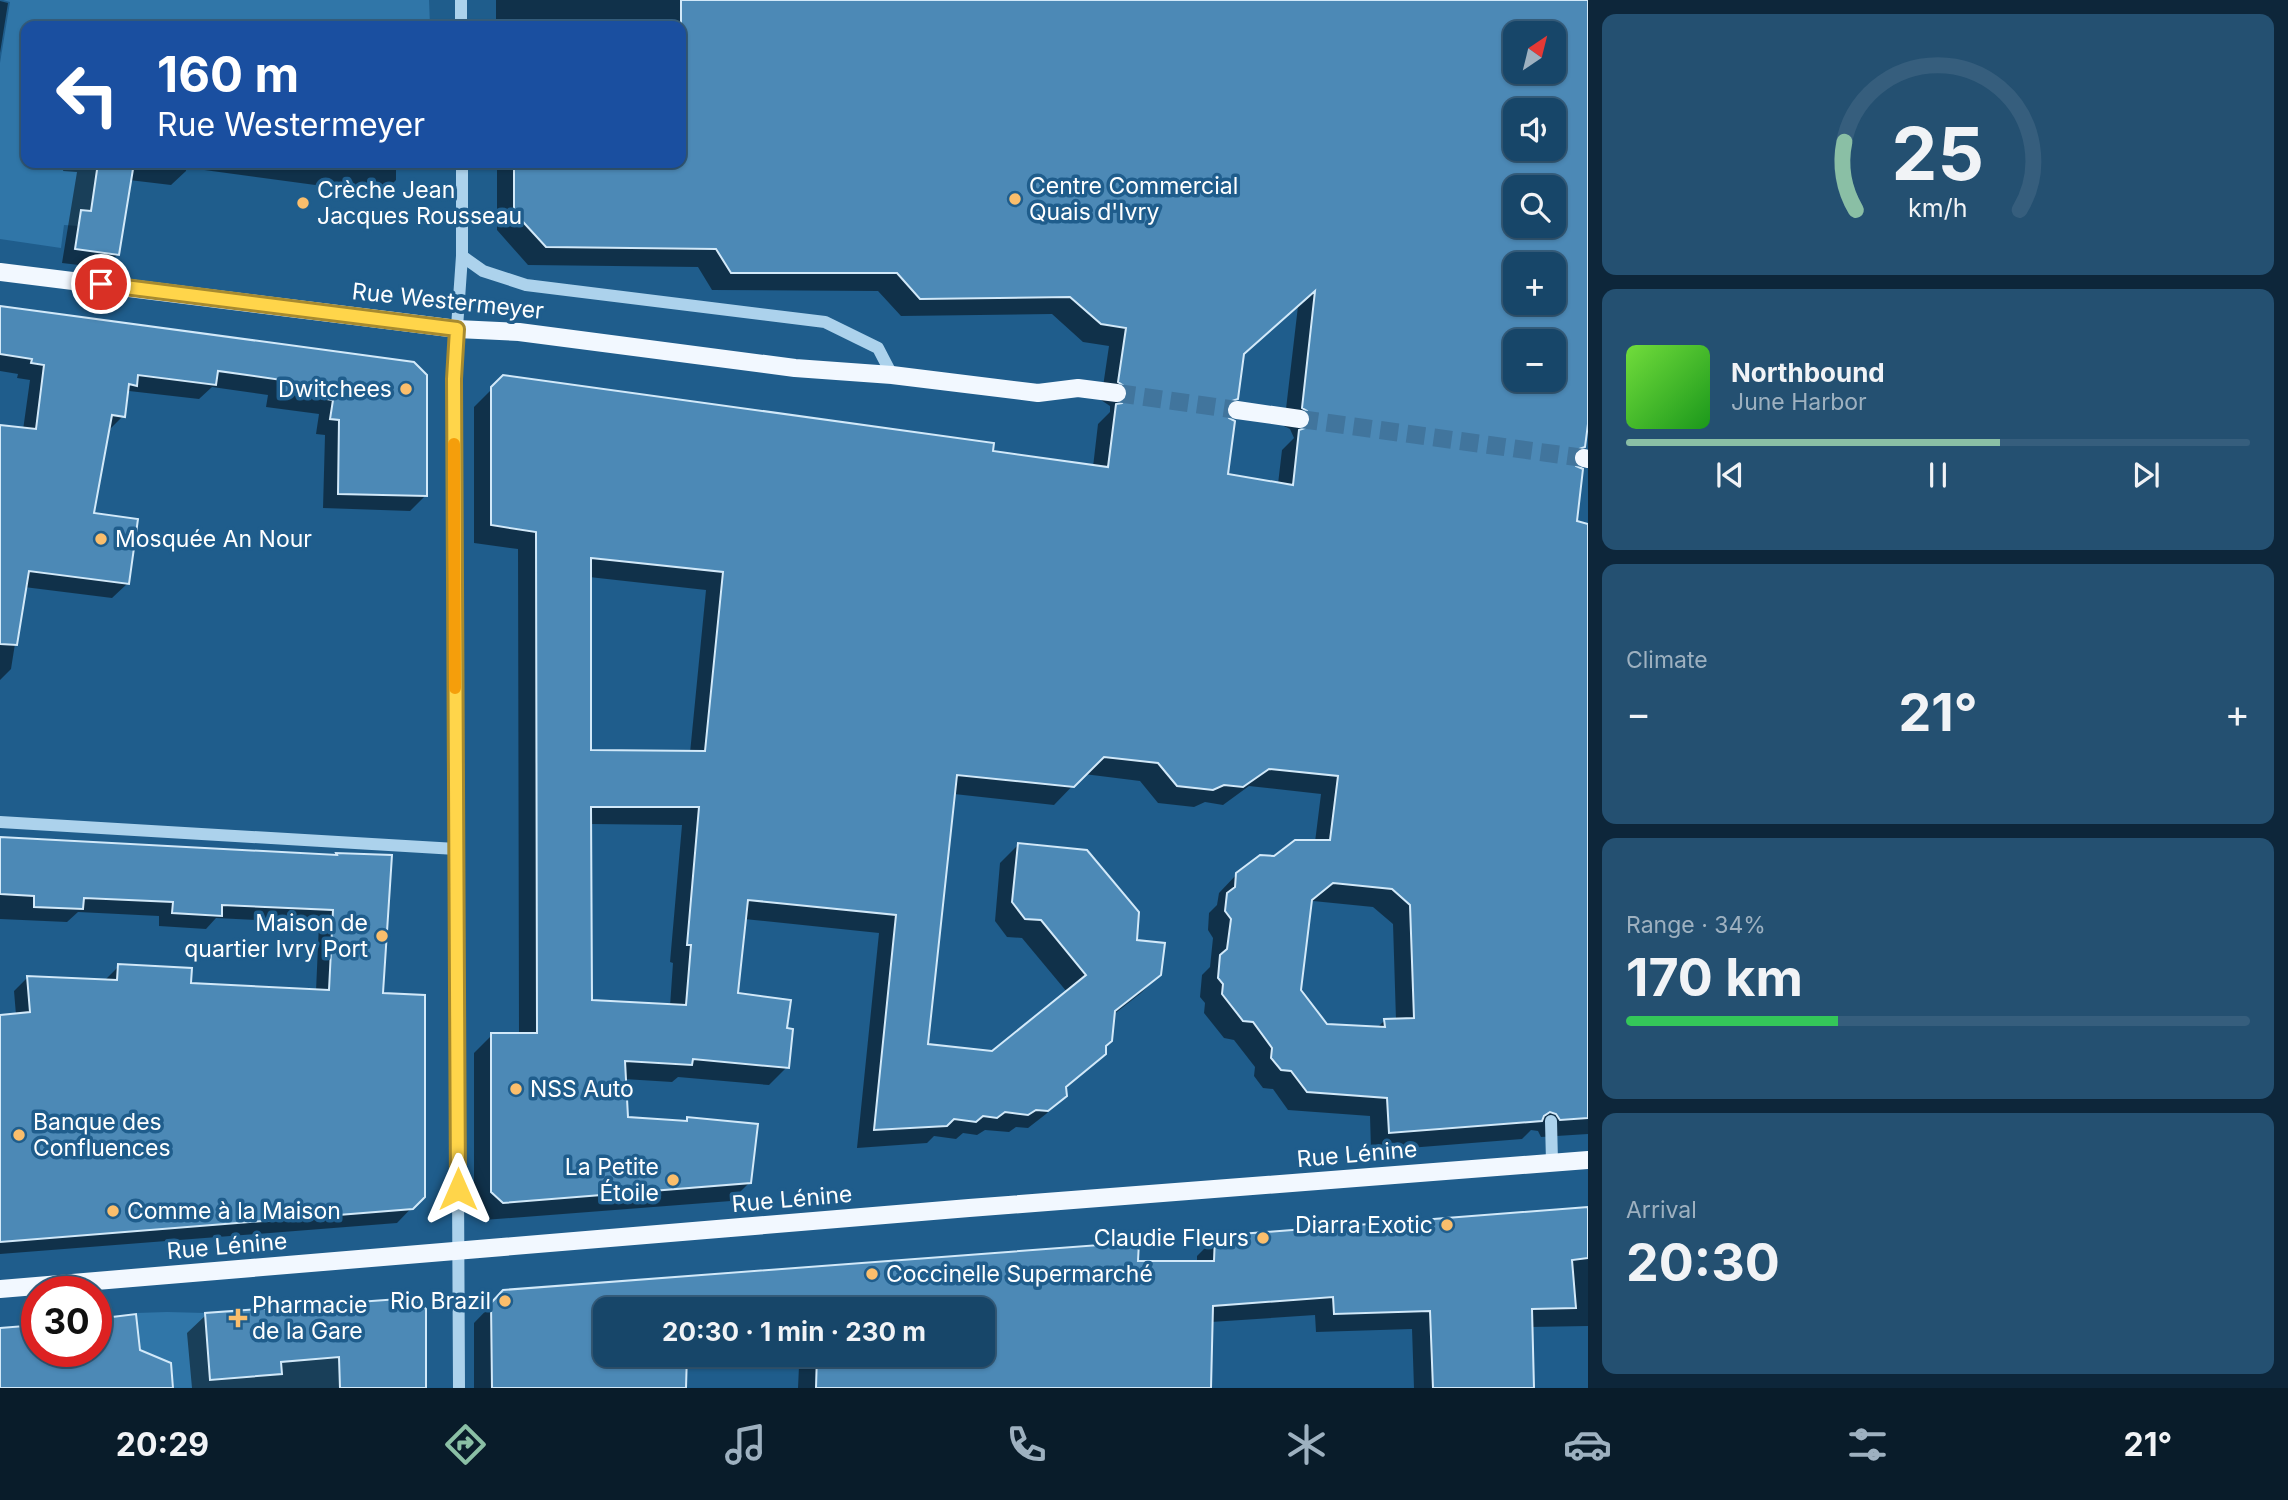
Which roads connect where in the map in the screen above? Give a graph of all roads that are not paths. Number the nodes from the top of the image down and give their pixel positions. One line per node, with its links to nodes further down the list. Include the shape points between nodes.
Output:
1 (461, 0): 2 (street)
2 (461, 21)
3 (462, 168): 4 (street)
4 (462, 257): 6 (street); 7 (street, Rue Westermeyer, via 483,271 526,285 825,322 878,348)
5 (0, 272): 6 (main road, Rue Westermeyer)
6 (457, 329): 7 (main road, Rue Westermeyer, via 519,332 795,368); 12 (street)
7 (891, 375): 8 (main road, Rue Westermeyer, via 1038,393 1078,388)
8 (1117, 393)
9 (1237, 410): 10 (main road)
10 (1300, 419)
11 (0, 822): 12 (street)
12 (456, 849): 16 (street)
13 (1551, 1121): 15 (street)
14 (1588, 1160): 15 (main road, Rue Lénine)
15 (1552, 1162): 16 (main road, Rue Lénine)
16 (459, 1252): 17 (main road, Rue Lénine); 18 (street)
17 (0, 1289)
18 (459, 1388)

